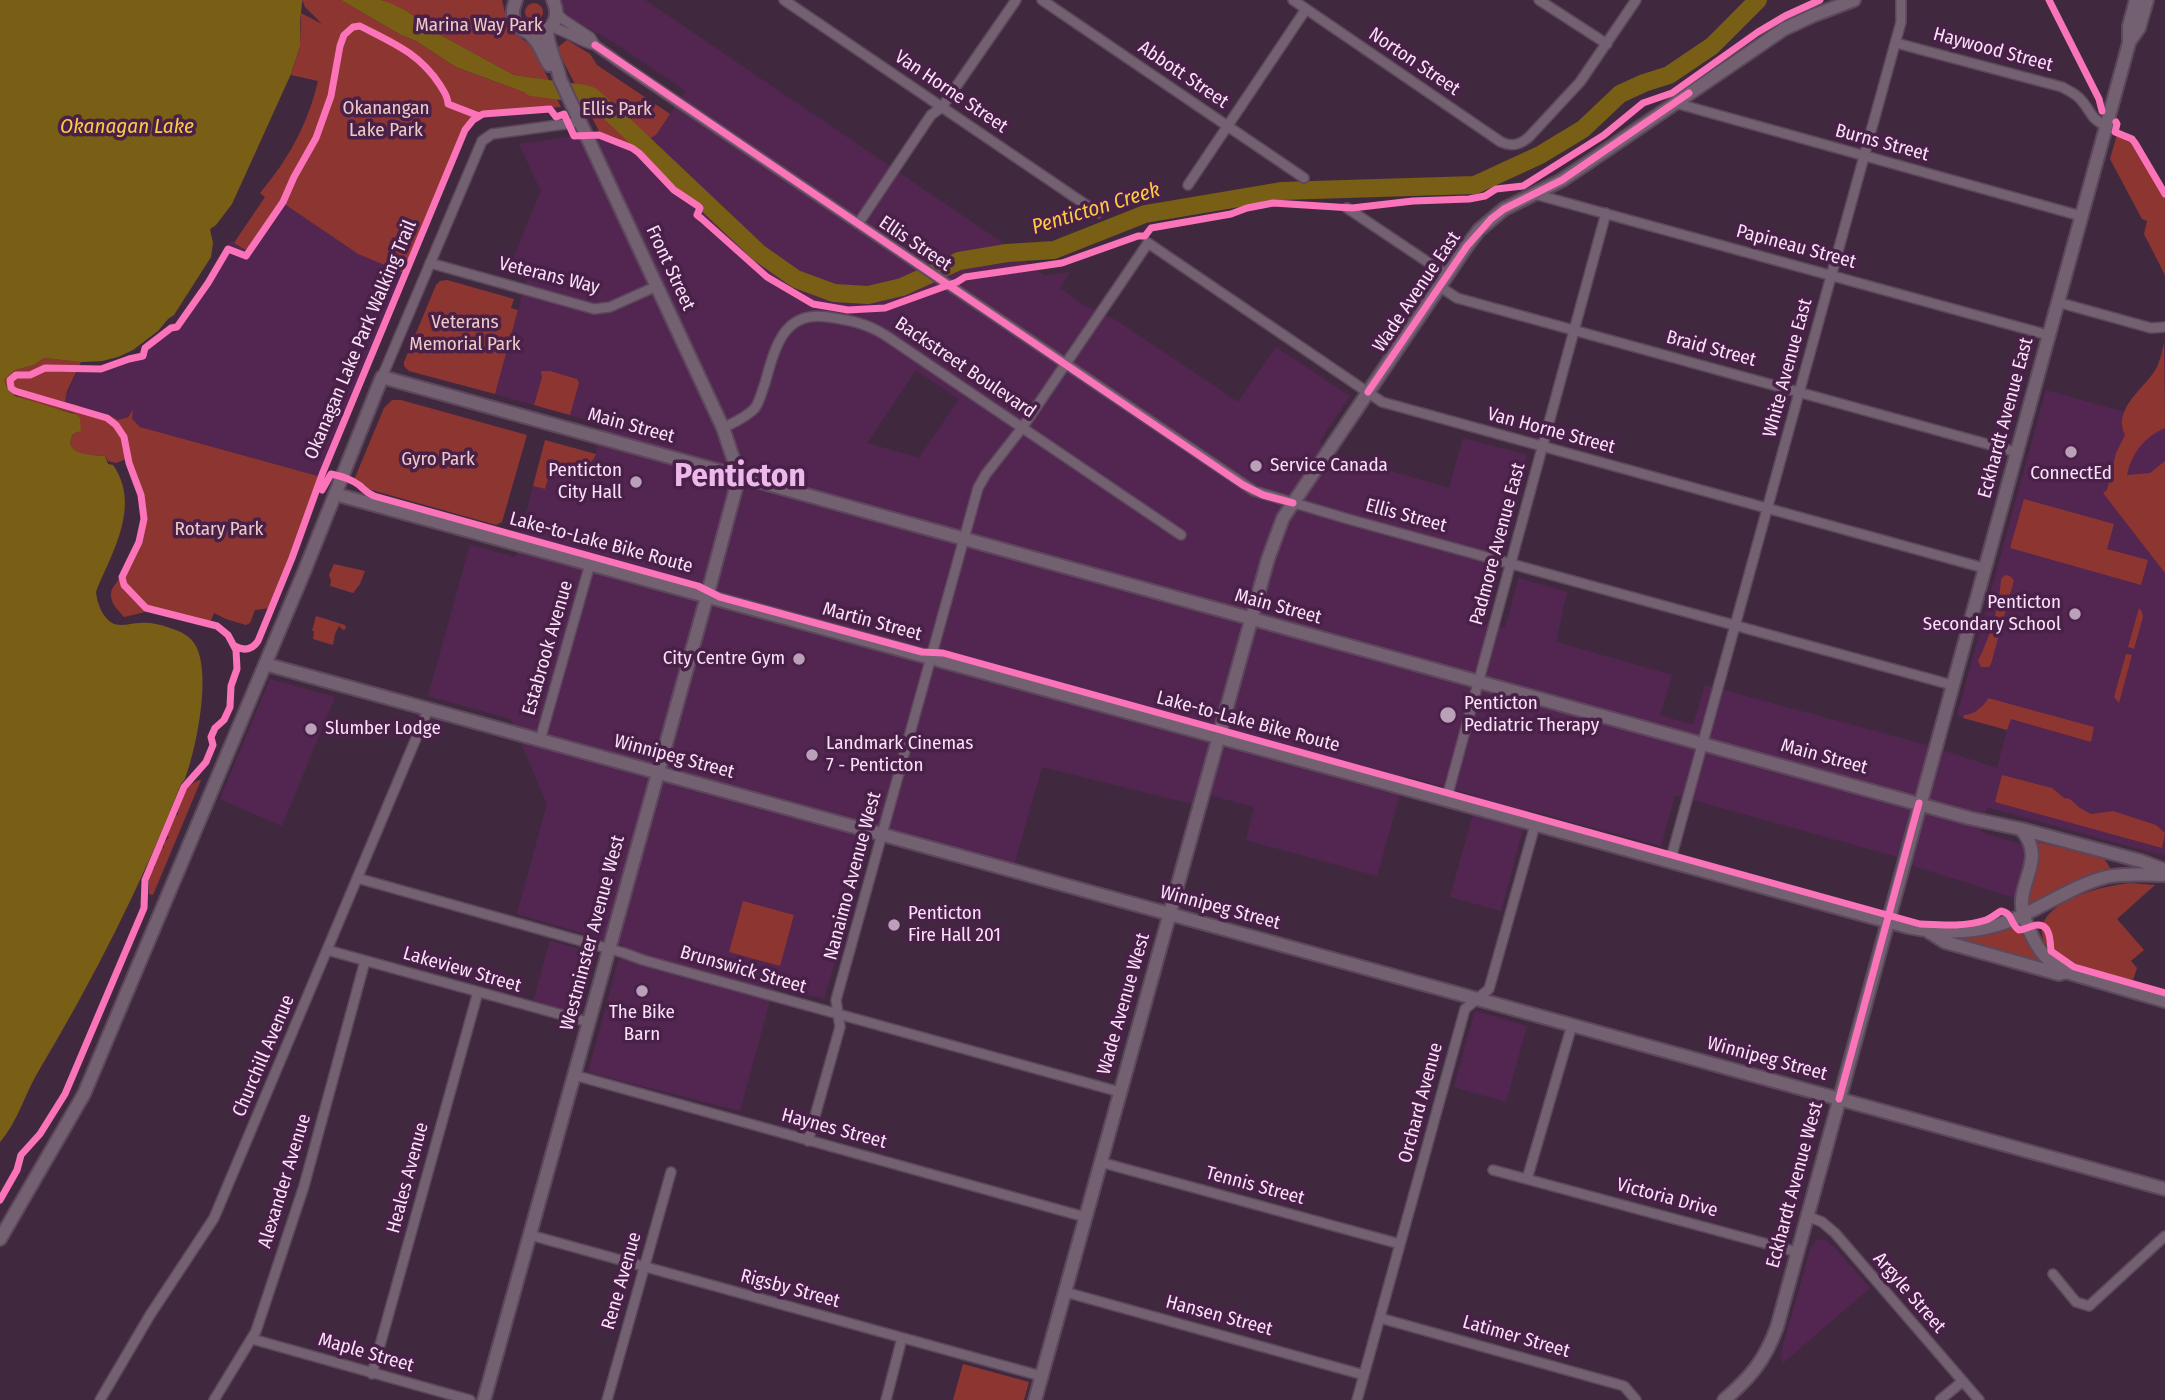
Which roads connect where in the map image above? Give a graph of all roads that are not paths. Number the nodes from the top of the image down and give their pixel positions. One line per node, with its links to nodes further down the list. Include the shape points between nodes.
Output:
1 (784, 0): 22 (street, Van Horne Street)
2 (1016, 0): 22 (street)
3 (1042, 0): 24 (street, Abbott Street)
4 (1293, 0): 13 (street, Norton Street)
5 (1539, 0): 18 (street)
6 (1636, 0): 18 (street)
7 (1854, 0): 21 (street, Wade Avenue East, via 1784,29)
8 (1901, 0): 16 (street, White Avenue East)
9 (2136, 0): 17 (street, Eckhardt Avenue East)
10 (2147, 0): 17 (street, Eckhardt Avenue East)
11 (513, 2): 15 (street, Front Street, via 517,25)
12 (554, 3): 14 (street); 19 (street, Ellis Street, via 564,20)
13 (1306, 9): 18 (street, Norton Street, via 1513,146 1529,137 1580,82); 24 (street)
14 (548, 28): 15 (street); 19 (street, Ellis Street, via 559,28); 20 (street, Front Street)
15 (529, 33): 20 (street, Front Street)
16 (1896, 43): 25 (street, Haywood Street, via 2062,87); 26 (street, White Avenue East)
17 (2129, 43): 25 (street, Eckhardt Avenue East)
18 (1606, 44)
19 (595, 45): 34 (street, Ellis Street)
20 (560, 79): 23 (street, Front Street)
21 (1675, 103): 26 (street, Burns Street); 29 (street, Wade Avenue East)
22 (942, 107): 31 (street, Van Horne Street); 34 (street, via 931,116)
23 (580, 122): 36 (street, via 485,137); 39 (street, Front Street)
24 (1227, 126): 27 (street, Abbott Street); 28 (street)
25 (2106, 126): 33 (street, Eckhardt Avenue East)
26 (1864, 156): 33 (street, Burns Street); 37 (street, White Avenue East)
27 (1304, 178)
28 (1188, 185)
29 (1534, 194): 32 (street, Papineau Street); 38 (street, Wade Avenue East, via 1479,230)
30 (1347, 208): 38 (street, Braid Street)
31 (1098, 213)
32 (1606, 213): 37 (street, Papineau Street); 42 (street, Padmore Avenue East)
33 (2081, 216): 40 (street, Eckhardt Avenue East)
34 (858, 224): 44 (street, Ellis Street)
35 (1148, 243): 44 (street, Nanaimo Avenue West); 46 (street, Van Horne Street)
36 (430, 263): 39 (street, Veterans Way, via 594,309 610,307); 45 (street)
37 (1832, 275): 43 (street, Papineau Street); 47 (street, White Avenue East)
38 (1443, 280): 42 (street, Braid Street, via 1457,298); 46 (street, Wade Avenue East)
39 (657, 286): 48 (street, Front Street)
40 (2057, 302): 41 (street, via 2151,328); 43 (street, Eckhardt Avenue East)
41 (2165, 327)
42 (1574, 330): 47 (street, Braid Street); 51 (street, Padmore Avenue East)
43 (2049, 335): 52 (street, Eckhardt Avenue East)
44 (1066, 365): 49 (street, Nanaimo Avenue West); 56 (street, Ellis Street, via 1243,485)
45 (382, 377): 53 (street, Main Street); 55 (street)
46 (1368, 392): 51 (street, Van Horne Street, via 1382,402); 56 (street, Wade Avenue East)
47 (1799, 392): 52 (street, Braid Street); 57 (street, White Avenue East)
48 (723, 428): 49 (street, Backstreet Boulevard, via 755,408 780,338 795,322 810,315 871,326); 50 (street, Front Street)
49 (1022, 428): 58 (street, Backstreet Boulevard); 59 (street, Nanaimo Avenue West, via 982,480)
50 (729, 444): 53 (street, via 723,461); 54 (street, Front Street)
51 (1543, 447): 57 (street, Van Horne Street); 60 (street, Padmore Avenue East)
52 (2016, 452): 62 (street, Eckhardt Avenue East)
53 (708, 467): 54 (street, Main Street)
54 (736, 476): 59 (street, Main Street); 63 (street, Westminster Avenue West)
55 (335, 494): 61 (street, Martin Street); 67 (street)
56 (1293, 503): 60 (street, Ellis Street); 64 (street, Wade Avenue East, via 1278,529)
57 (1767, 509): 62 (street, Van Horne Street); 65 (street, White Avenue East)
58 (1181, 535)
59 (963, 540): 64 (street, Main Street); 66 (street, Nanaimo Avenue West)
60 (1511, 563): 65 (street, Ellis Street); 68 (street, Padmore Avenue East)
61 (590, 564): 63 (street, Martin Street); 72 (street, Estabrook Avenue)
62 (1984, 568): 69 (street, Eckhardt Avenue East)
63 (707, 597): 66 (street, Martin Street); 74 (street, Westminster Avenue West)
64 (1252, 619): 68 (street, Main Street); 71 (street, Wade Avenue West)
65 (1735, 625): 69 (street, Ellis Street); 73 (street, White Avenue East)
66 (930, 658): 71 (street, Martin Street); 79 (street, Nanaimo Avenue West)
67 (265, 664): 70 (street, Winnipeg Street); 110 (street, via 84,1094)
68 (1479, 682): 73 (street, Main Street); 75 (street, Padmore Avenue East)
69 (1952, 685): 76 (street, Eckhardt Avenue East)
70 (428, 710): 72 (street, Winnipeg Street); 82 (street, Churchill Avenue)
71 (1219, 738): 75 (street, Martin Street); 83 (street, Wade Avenue West)
72 (540, 740): 74 (street, Winnipeg Street)
73 (1702, 744): 76 (street, Main Street); 80 (street, White Avenue East)
74 (657, 773): 79 (street, Winnipeg Street); 87 (street, Westminster Avenue West)
75 (1446, 801): 77 (street, Martin Street)
76 (1919, 803): 78 (street, Main Street); 85 (street, Eckhardt Avenue West)
77 (1535, 825): 80 (street, Martin Street); 92 (street, Orchard Avenue, via 1489,989)
78 (2021, 829): 81 (street, Main Street, via 2141,861); 84 (street, via 2033,859 2022,900)
79 (882, 834): 83 (street, Winnipeg Street); 94 (street, Nanaimo Avenue West, via 836,1000)
80 (1670, 862): 85 (street, Martin Street)
81 (2165, 872): 84 (street, Martin Street, via 2098,880)
82 (357, 878): 87 (street, Brunswick Street); 88 (street, Churchill Avenue)
83 (1170, 914): 92 (street, Winnipeg Street); 98 (street, Wade Avenue West)
84 (2023, 915): 86 (street, Martin Street, via 1973,930); 90 (street, via 2042,952)
85 (1887, 922): 86 (street, Martin Street); 99 (street, Eckhardt Avenue West)
86 (1926, 931): 90 (street, Martin Street, via 1945,942 2059,974)
87 (609, 949): 94 (street, Brunswick Street); 95 (street, Westminster Avenue West)
88 (327, 950): 89 (street, Lakeview Street); 123 (street, Churchill Avenue, via 214,1218)
89 (366, 961): 91 (street, Lakeview Street); 118 (street, Alexander Avenue, via 304,1186)
90 (2066, 972): 93 (street, Martin Street)
91 (478, 992): 95 (street, Lakeview Street); 119 (street, Heales Avenue)
92 (1478, 999): 96 (street, Winnipeg Street); 111 (street, Orchard Avenue, via 1465,1009)
93 (2165, 1001)
94 (839, 1014): 98 (street, Brunswick Street); 100 (street, Nanaimo Avenue West, via 840,1027)
95 (588, 1022): 97 (street, Westminster Avenue West)
96 (1572, 1025): 99 (street, Winnipeg Street); 104 (street)
97 (574, 1075): 100 (street, Haynes Street); 108 (street, Westminster Avenue West)
98 (1120, 1092): 101 (street, Wade Avenue West)
99 (1839, 1099): 105 (street, Winnipeg Street); 106 (street, Eckhardt Avenue West)
100 (808, 1141): 107 (street, Haynes Street)
101 (1100, 1162): 107 (street, Wade Avenue West); 111 (street, Tennis Street)
102 (1493, 1170): 104 (street, Victoria Drive)
103 (671, 1172): 113 (street, Rene Avenue)
104 (1527, 1179): 112 (street, Victoria Drive)
105 (2165, 1189)
106 (1807, 1216): 112 (street, Eckhardt Avenue West); 122 (street, Argyle Street, via 1835,1233)
107 (1085, 1217): 115 (street, Wade Avenue West)
108 (530, 1235): 113 (street, Rigsby Street); 126 (street, Westminster Avenue West)
109 (2165, 1236): 114 (street, via 2089,1306 2076,1303)
110 (0, 1239)
111 (1400, 1244): 116 (street, Orchard Avenue)
112 (1797, 1252): 132 (street, Eckhardt Avenue West, via 1766,1354 1751,1376)
113 (644, 1266): 117 (street, Rigsby Street); 127 (street, Rene Avenue)
114 (2053, 1274)
115 (1065, 1292): 120 (street, Hansen Street); 121 (street, Wade Avenue West)
116 (1380, 1318): 120 (street, Orchard Avenue); 131 (street, Latimer Street, via 1620,1384)
117 (902, 1338): 121 (street, Rigsby Street); 128 (street)
118 (251, 1339): 119 (street, Maple Street); 124 (street, Alexander Avenue)
119 (372, 1374): 125 (street, Maple Street)
120 (1364, 1374): 130 (street, Orchard Avenue)
121 (1041, 1376): 129 (street, Wade Avenue West)
122 (1963, 1381): 133 (street); 134 (street, Argyle Street)
123 (100, 1400)
124 (214, 1400)
125 (470, 1400)
126 (484, 1400)
127 (607, 1400)
128 (886, 1400)
129 (1035, 1400)
130 (1357, 1400)
131 (1636, 1400)
132 (1724, 1400)
133 (1940, 1400)
134 (1979, 1400)

